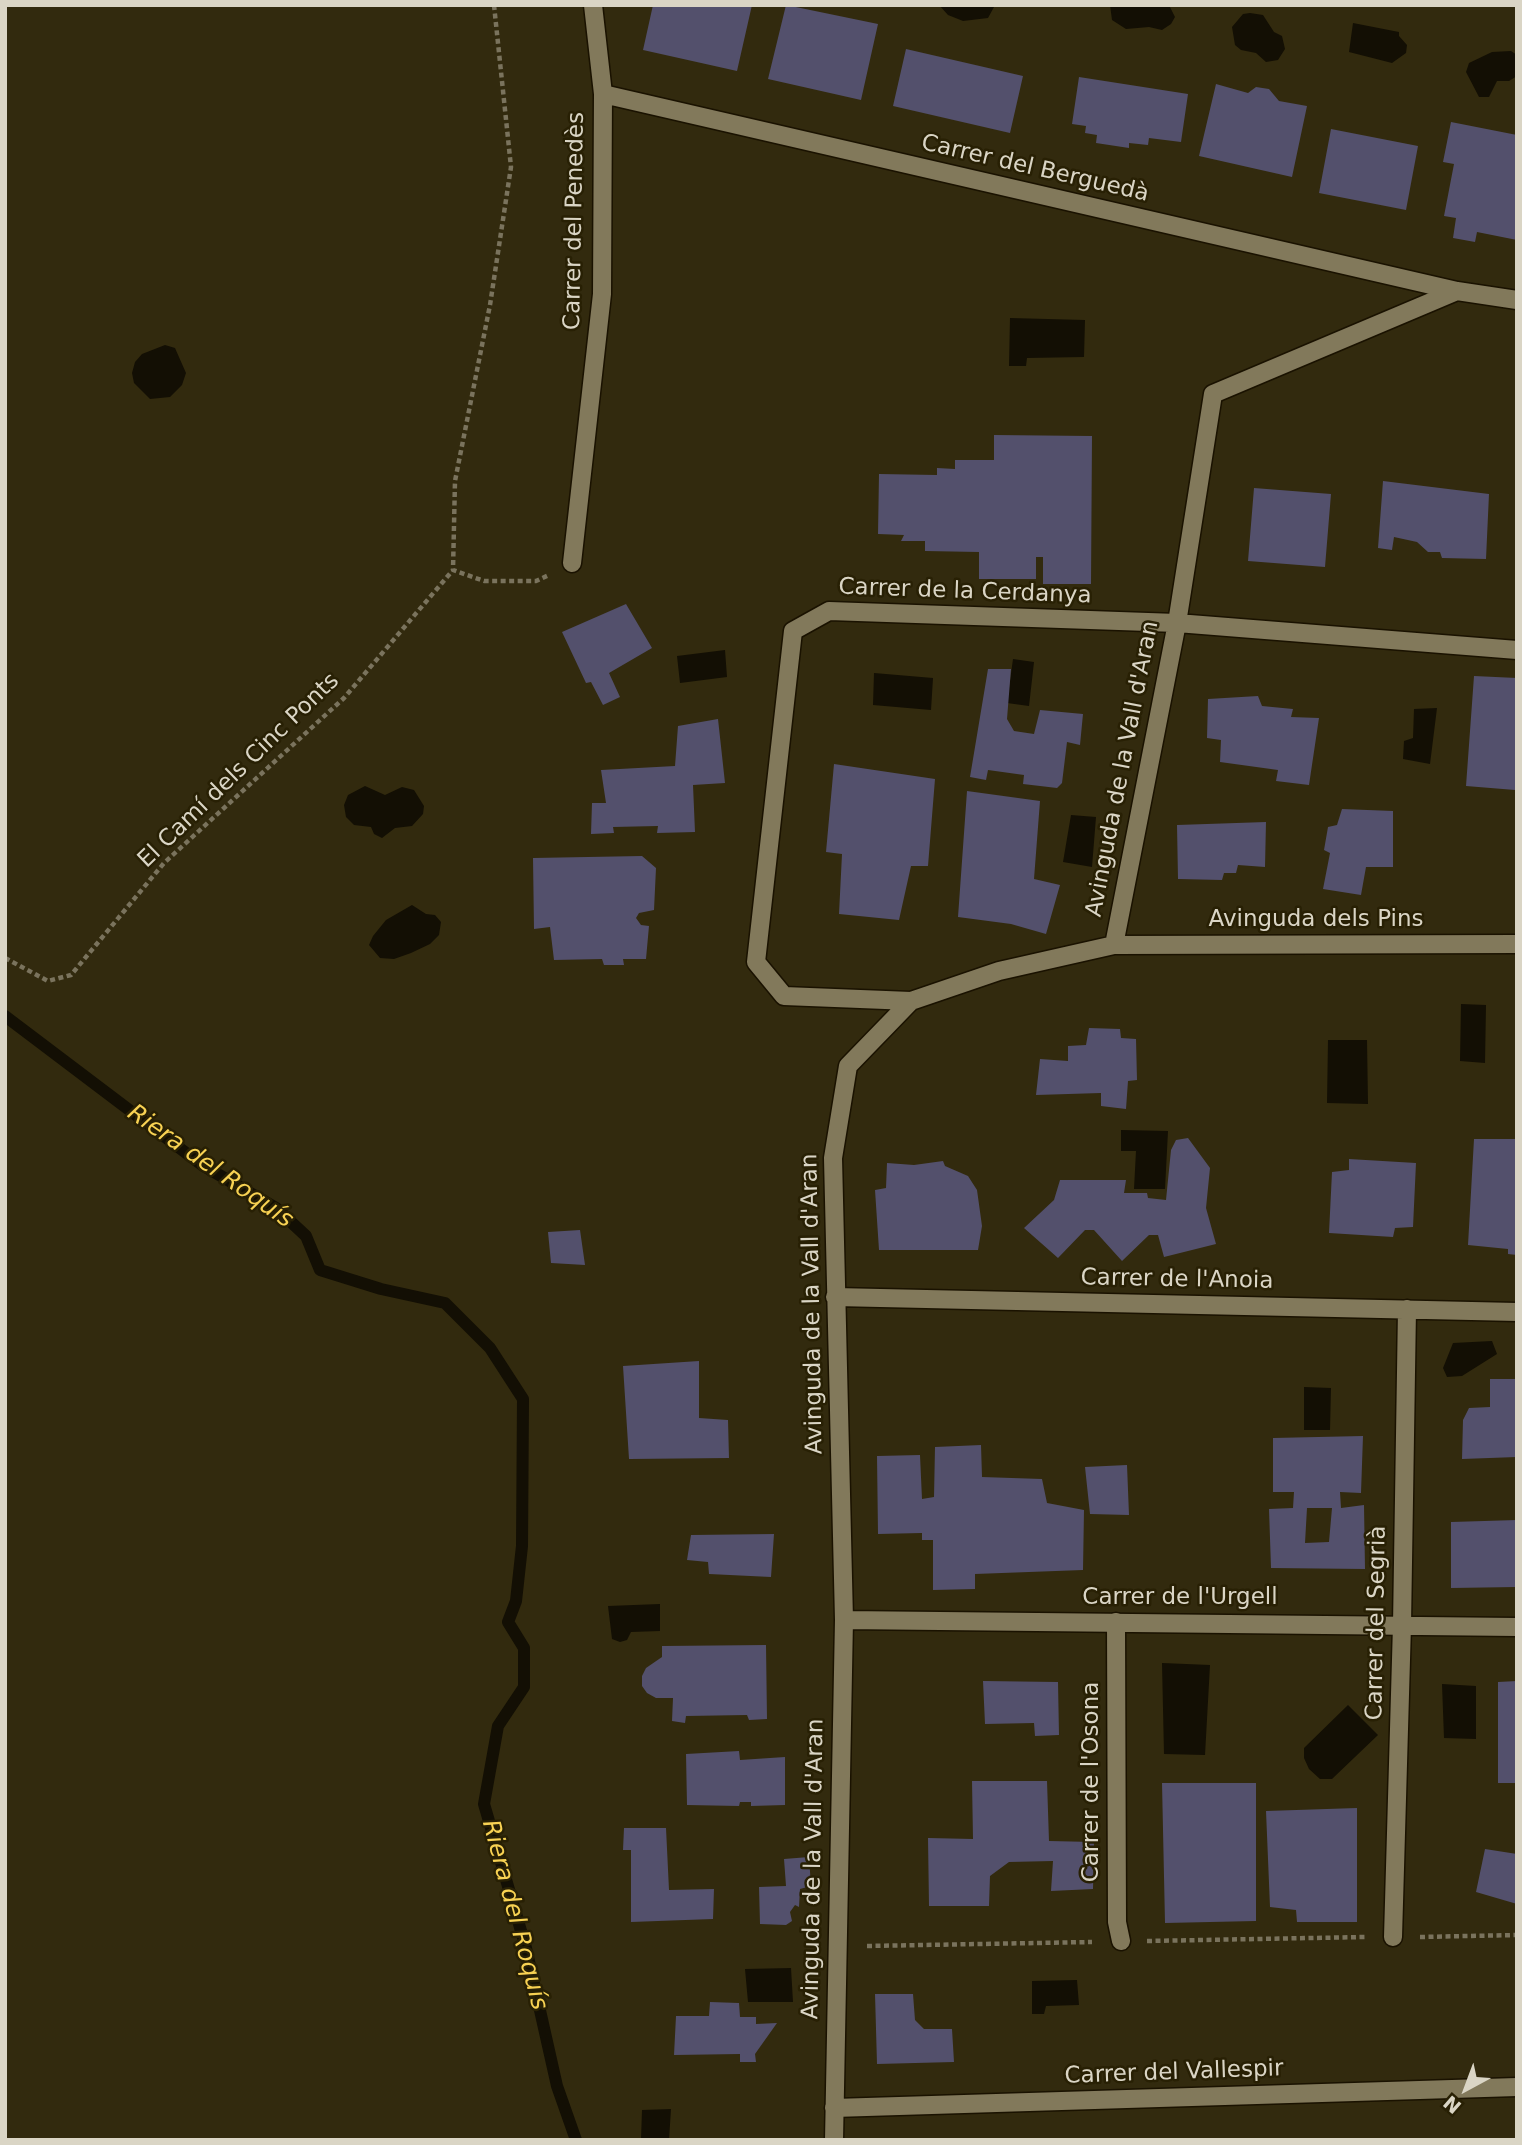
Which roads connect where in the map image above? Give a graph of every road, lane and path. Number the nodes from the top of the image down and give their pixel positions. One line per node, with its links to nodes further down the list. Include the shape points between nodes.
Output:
1 (494, 5): 7 (path, via 511,167 490,305 455,481)
2 (593, 5): 3 (street, Carrer del Penedès)
3 (603, 94): 4 (street, Carrer del Berguedà); 6 (street, Carrer del Penedès, via 602,294)
4 (1457, 291): 5 (street); 8 (street, Avinguda de la Vall d'Aran, via 1213,394)
5 (1517, 300)
6 (572, 563): 7 (path, via 536,581 484,581)
7 (453, 570): 12 (path, El Camí dels Cinc Ponts, via 344,698 164,863 71,975 48,981)
8 (1177, 623): 9 (street, Carrer de la Cerdanya); 11 (street, Avinguda de la Vall d'Aran); 13 (street, Carrer de la Cerdanya, via 829,611 793,631 756,962 784,996)
9 (1517, 650)
10 (1517, 944): 11 (street, Avinguda dels Pins)
11 (1114, 945): 13 (street, Avinguda de la Vall d'Aran, via 999,971)
12 (5, 958)
13 (911, 1002): 14 (street, Avinguda de la Vall d'Aran, via 848,1066 833,1158)
14 (835, 1297): 15 (street, Carrer de l'Anoia); 17 (street, Avinguda de la Vall d'Aran)
15 (1406, 1309): 16 (street, Carrer de l'Anoia); 19 (street, Carrer del Segrià)
16 (1517, 1312)
17 (844, 1620): 18 (street, Carrer de l'Urgell); 24 (street, Avinguda de la Vall d'Aran)
18 (1116, 1622): 19 (street, Carrer de l'Urgell); 23 (street, Carrer de l'Osona, via 1117,1922)
19 (1402, 1625): 20 (street, Carrer de l'Urgell); 22 (street, Carrer del Segrià)
20 (1517, 1628)
21 (1517, 1935): 22 (path)
22 (1393, 1937): 23 (path)
23 (1121, 1941): 24 (path)
24 (837, 1946): 26 (street, Avinguda de la Vall d'Aran)
25 (1517, 2087): 26 (street, Carrer del Vallespir)
26 (834, 2108): 27 (street, Avinguda de la Vall d'Aran)
27 (834, 2140)

